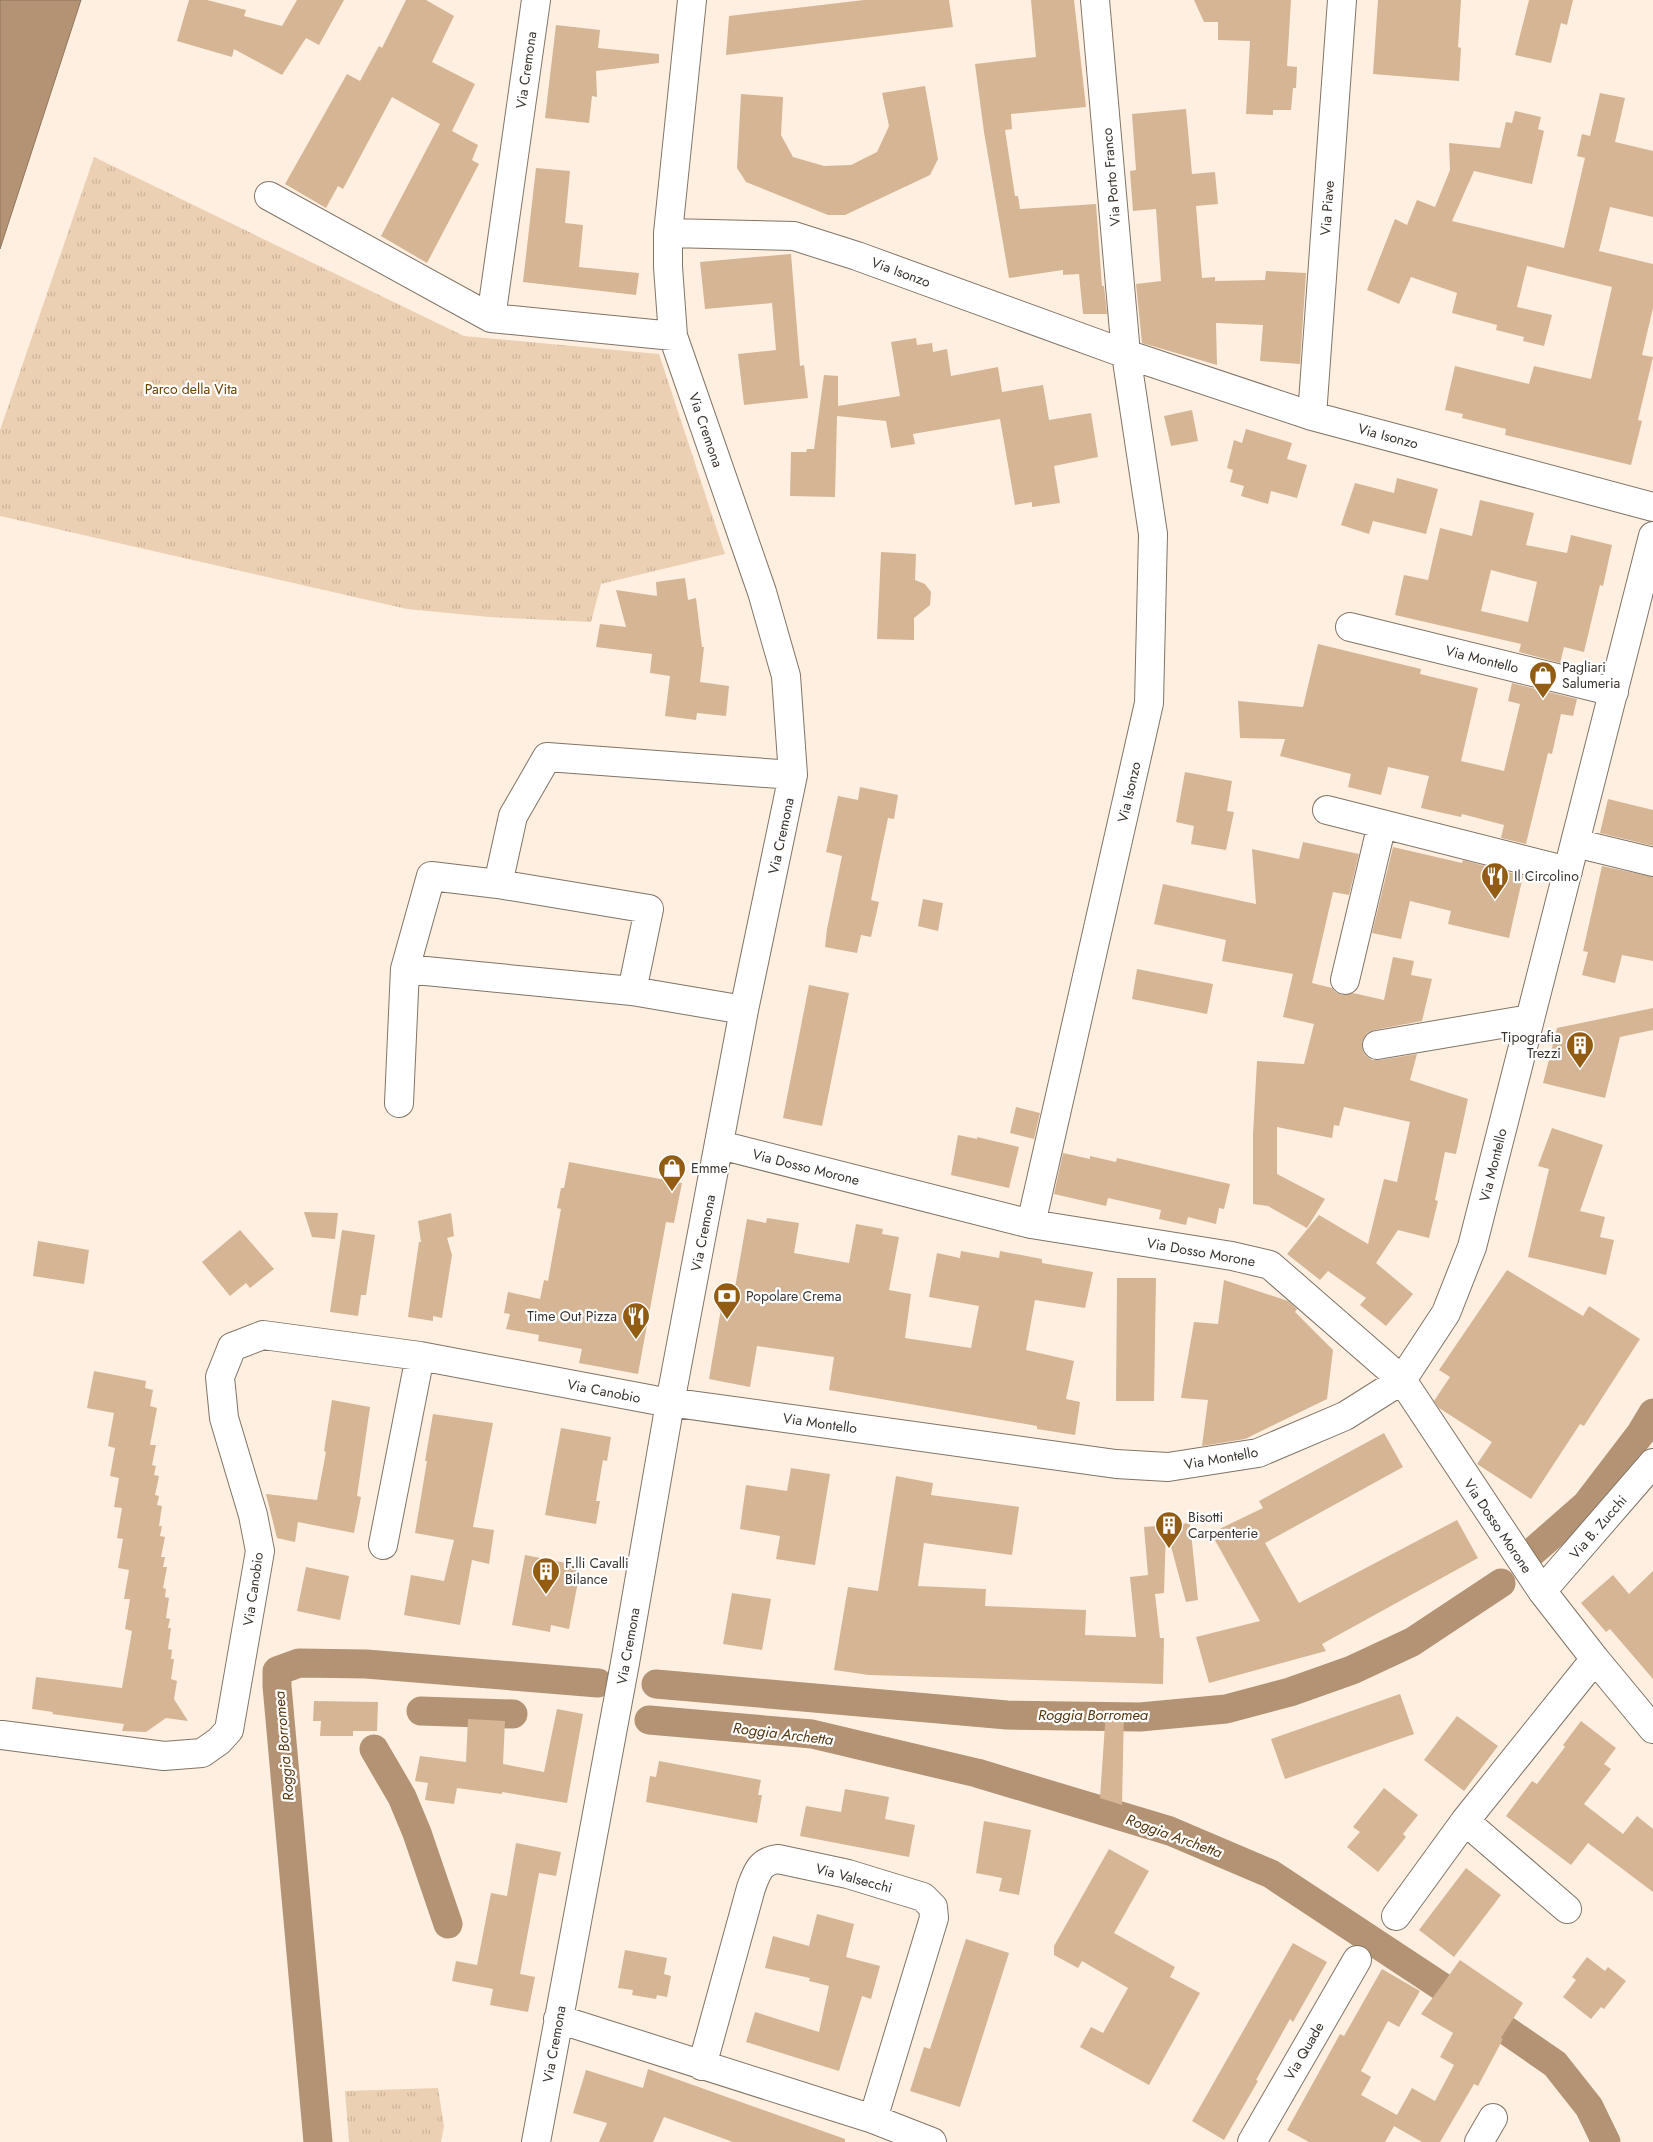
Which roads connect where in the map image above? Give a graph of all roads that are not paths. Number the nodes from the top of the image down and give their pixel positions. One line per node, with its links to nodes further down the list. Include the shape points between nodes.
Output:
1 (536, 0): 7 (street, Via Cremona)
2 (692, 0): 6 (street, Via Cremona)
3 (1095, 0): 9 (street, Via Porto Franco)
4 (1342, 0): 10 (street, Via Piave)
5 (269, 196): 7 (street)
6 (668, 233): 8 (street, Via Cremona); 9 (street, Via Isonzo, via 794,236)
7 (491, 318): 8 (street)
8 (673, 336): 15 (street, Via Cremona, via 762,592 786,676)
9 (1126, 354): 10 (street, Via Isonzo); 30 (street, Via Isonzo, via 1153,534 1149,703)
10 (1312, 416): 11 (street, Via Isonzo)
11 (1653, 507)
12 (1653, 536): 14 (street, Via Montello)
13 (1350, 627): 14 (street, Via Montello)
14 (1614, 692): 18 (street, Via Montello)
15 (793, 775): 21 (street, via 547,757 513,816); 25 (street, Via Cremona)
16 (1327, 810): 17 (street)
17 (1382, 824): 20 (street); 23 (street)
18 (1575, 843): 19 (street); 20 (street, Via Montello)
19 (1653, 862)
20 (1568, 872): 26 (street, Via Montello)
21 (498, 884): 22 (street, via 432,876); 24 (street, via 649,909)
22 (406, 969): 24 (street); 28 (street)
23 (1345, 980)
24 (632, 991): 25 (street)
25 (744, 1010): 29 (street, Via Cremona)
26 (1530, 1019): 27 (street); 32 (street, Via Montello, via 1472,1247 1446,1313)
27 (1377, 1044)
28 (399, 1103)
29 (720, 1145): 30 (street, Via Dosso Morone); 33 (street, Via Cremona)
30 (1031, 1224): 32 (street, Via Dosso Morone, via 1270,1265)
31 (420, 1356): 33 (street, Via Canobio); 35 (street); 39 (street, Via Canobio, via 263,1335 232,1347 220,1377 224,1418 253,1515 260,1551 229,1730 219,1742 202,1753 164,1756)
32 (1402, 1380): 33 (street, Via Montello, via 1345,1416 1258,1453 1168,1468 1116,1464); 36 (street, Via Dosso Morone)
33 (670, 1403): 44 (street, Via Cremona)
34 (1653, 1463): 36 (street, Via B. Zucchi)
35 (383, 1545)
36 (1542, 1591): 37 (street, Via Dosso Morone)
37 (1595, 1659): 38 (street, Via Dosso Morone); 40 (street)
38 (1653, 1729)
39 (2, 1735)
40 (1466, 1821): 41 (street); 42 (street)
41 (1567, 1909)
42 (1396, 1916)
43 (1357, 1960): 50 (street, Via Quade)
44 (558, 2019): 45 (street); 48 (street, Via Cremona)
45 (702, 2066): 47 (street); 47 (street, Via Valsecchi, via 751,1888 759,1867 767,1860 778,1859 848,1874 923,1896 933,1907 934,1918)
46 (1493, 2118): 51 (street)
47 (872, 2119): 49 (street)
48 (536, 2142)
49 (932, 2142)
50 (1252, 2142)
51 (1479, 2142)

